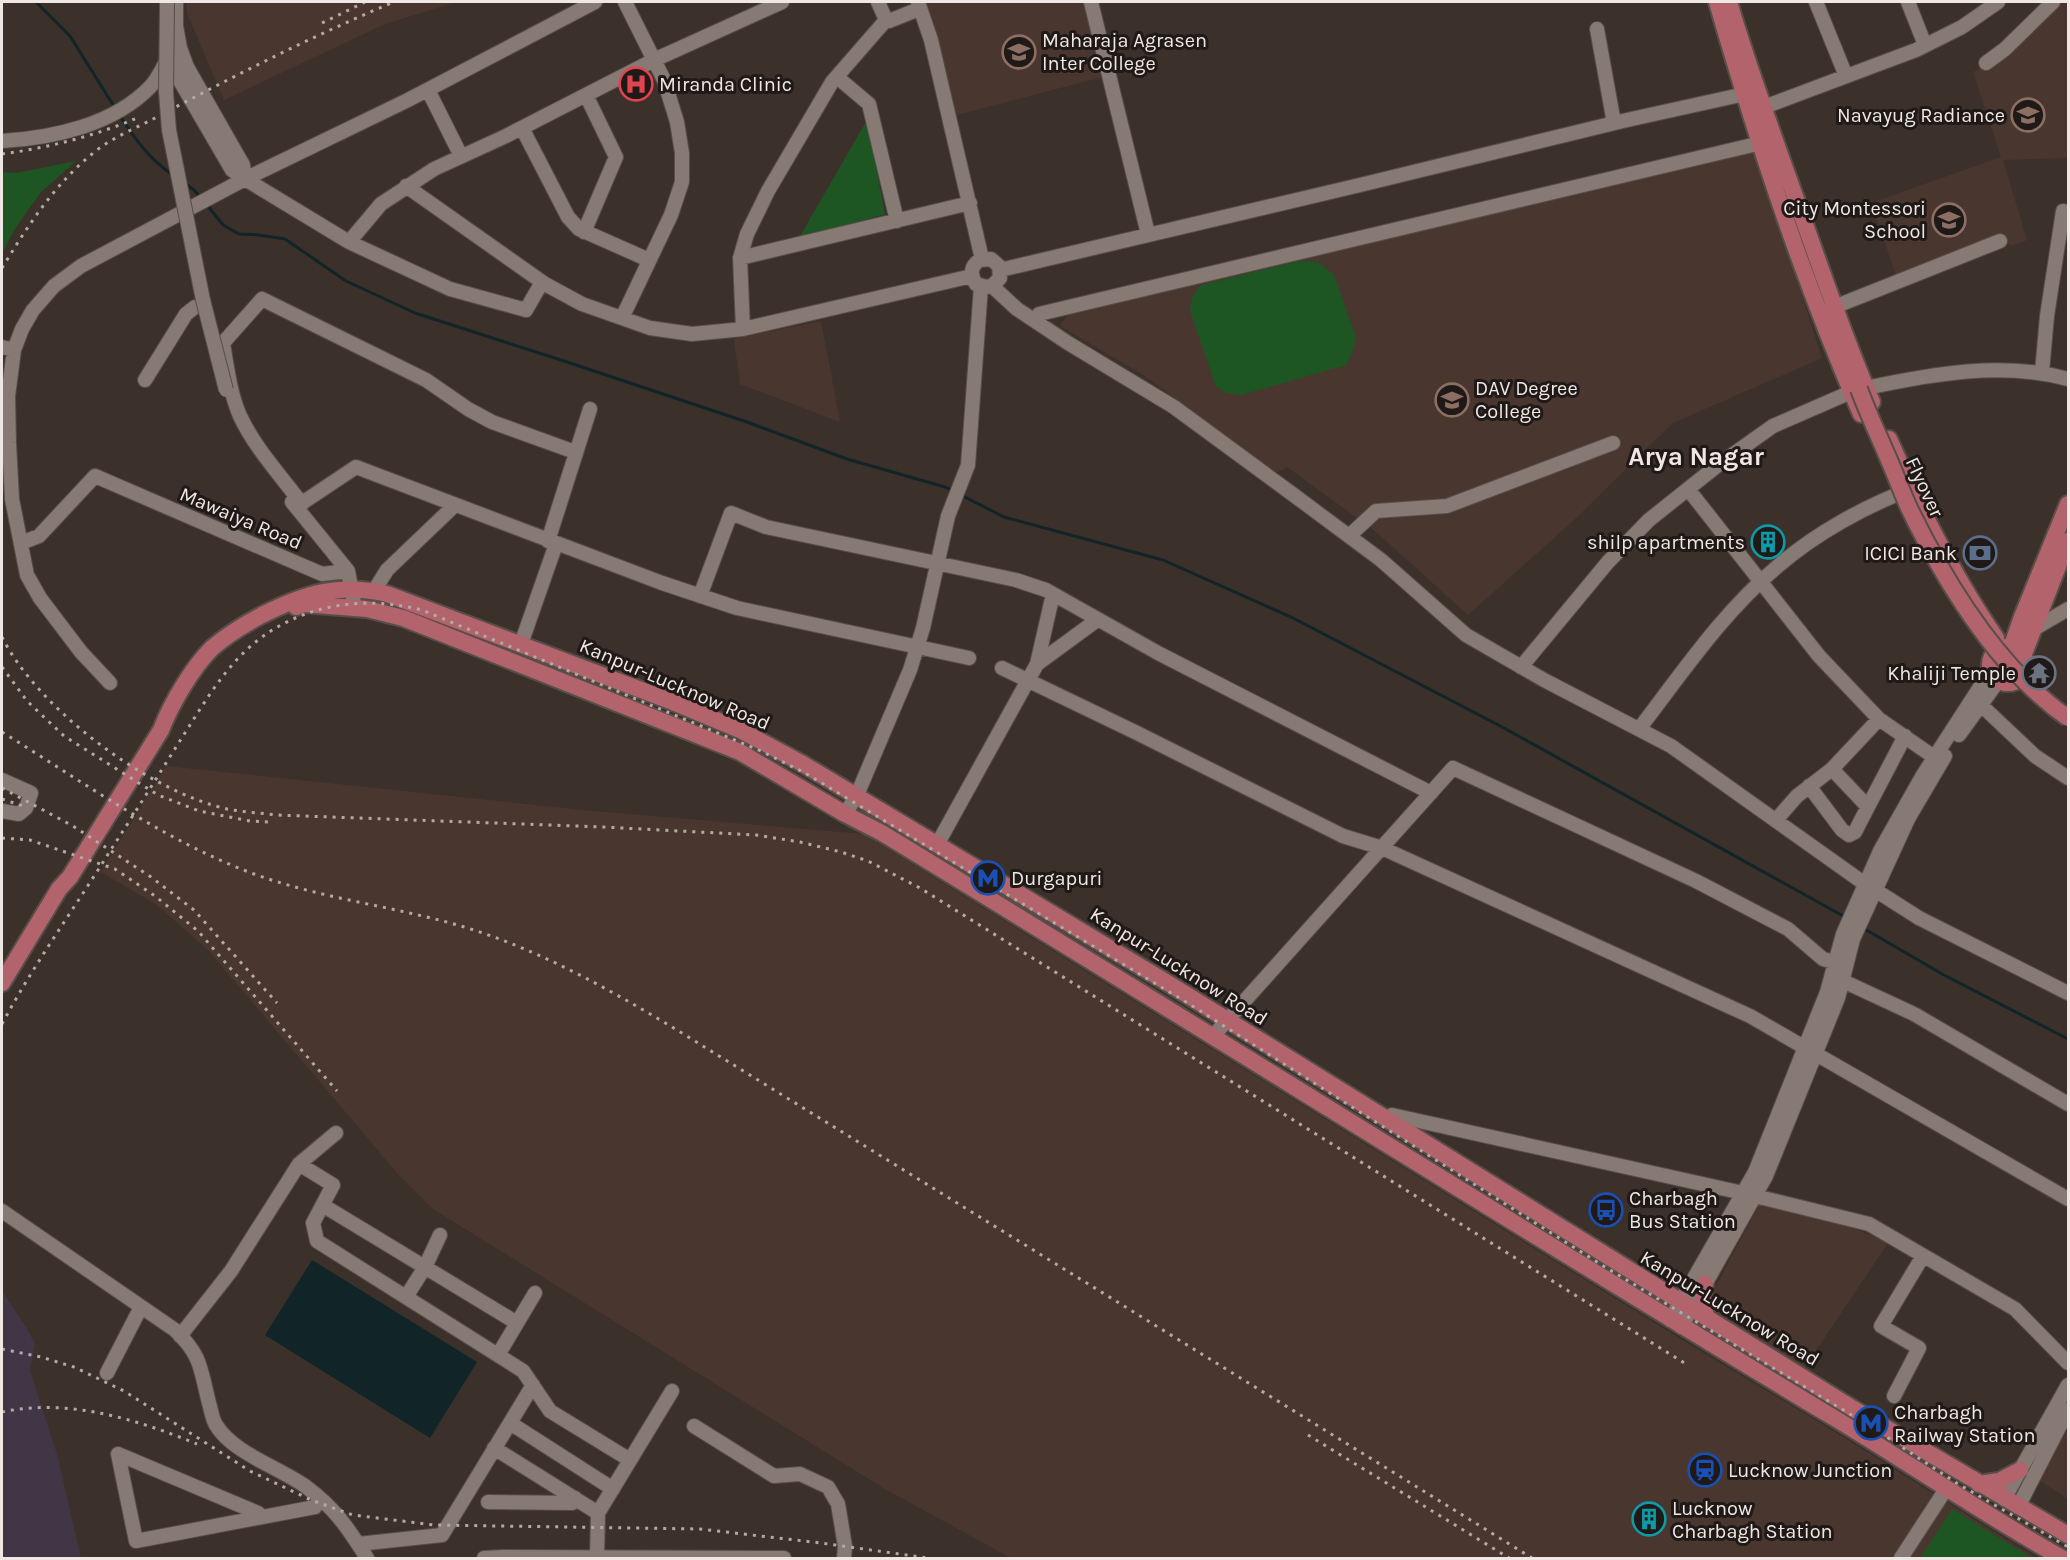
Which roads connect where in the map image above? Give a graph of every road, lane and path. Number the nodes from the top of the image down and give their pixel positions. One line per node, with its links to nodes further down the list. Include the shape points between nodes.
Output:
1 (162, 2): 19 (street, via 162,30)
2 (167, 2): 64 (street, bridge, via 169,130 203,300 226,390 255,456)
3 (176, 2): 32 (street, via 176,26 187,68 243,165)
4 (595, 2): 24 (street)
5 (625, 2): 20 (street)
6 (782, 2): 20 (street)
7 (878, 2): 16 (street)
8 (1091, 2): 38 (street)
9 (1717, 2): 26 (main road)
10 (1729, 2): 26 (main road)
11 (1816, 2): 22 (street)
12 (1908, 2): 18 (street)
13 (1998, 2): 18 (street, via 1962,27)
14 (2054, 2): 21 (street)
15 (918, 5): 16 (street); 34 (street)
16 (886, 20): 23 (street)
17 (1597, 29): 27 (street)
18 (1925, 45): 22 (street)
19 (169, 57): 29 (street, via 150,86 109,116 42,137); 32 (street, via 232,170)
20 (654, 60): 25 (street); 43 (street, via 677,122 682,182)
21 (1986, 63)
22 (1846, 76): 26 (street)
23 (837, 77): 36 (street, via 869,104); 41 (street, via 768,191)
24 (428, 90): 31 (street); 32 (street)
25 (586, 95): 28 (street); 37 (street, via 616,157)
26 (1754, 101): 27 (street); 30 (main road); 48 (main road)
27 (1614, 123): 38 (street)
28 (522, 128): 31 (street); 37 (street, via 568,217)
29 (2, 141)
30 (1761, 143): 48 (main road); 50 (street, via 1039,314)
31 (461, 156): 33 (street)
32 (245, 179): 40 (street); 52 (street, via 81,266 54,286 33,309)
33 (406, 186): 40 (street, via 381,204); 45 (street)
34 (970, 203): 36 (street); 42 (street)
35 (2068, 212): 54 (street, via 2063,211)
36 (897, 220): 41 (street)
37 (584, 232): 43 (street)
38 (1148, 234): 44 (street)
39 (2000, 241): 48 (street)
40 (349, 242): 45 (street, via 450,289 526,310)
41 (740, 258): 51 (street)
42 (982, 259): 44 (street, via 996,262); 46 (street, via 972,268)
43 (649, 260): 49 (street)
44 (1000, 270): 46 (street, via 1000,278)
45 (542, 282): 49 (street, via 582,304)
46 (982, 283): 50 (street); 51 (street); 70 (street, via 968,465 948,516)
47 (195, 307): 56 (street)
48 (1828, 312): 53 (main road)
49 (622, 318): 51 (street, via 650,328 692,334)
50 (1035, 321): 66 (street, via 1174,407)
51 (743, 329)
52 (8, 349): 69 (street, via 12,500)
53 (1844, 356): 57 (main road); 57 (main road, Flyover)
54 (2042, 372): 55 (street); 57 (street, via 1972,370)
55 (2068, 379)
56 (145, 380)
57 (1859, 390): 61 (street, via 1773,426); 62 (main road); 93 (main road, Flyover, bridge, via 1910,509 1955,590 2028,686)
58 (590, 409): 60 (street)
59 (1613, 443): 66 (street, via 1447,506 1376,511)
60 (575, 452): 64 (street, via 492,422 426,380 262,298 223,343 228,376 240,415); 68 (street)
61 (1688, 489): 73 (street); 87 (street, via 1648,520 1608,562)
62 (1904, 492): 73 (street, via 1829,530 1778,565); 86 (main road, via 1949,589)
63 (2068, 504): 86 (main road)
64 (299, 506): 65 (street, via 356,467); 72 (street)
65 (454, 506): 68 (street); 75 (street, via 387,570)
66 (1349, 536): 87 (street, via 1466,635)
67 (2068, 541): 71 (main road)
68 (552, 542): 77 (street); 82 (street)
69 (21, 543): 72 (street, Mawaiya Road, via 39,536 95,476 322,573); 90 (street, via 27,575 40,598)
70 (937, 564): 76 (street, via 1016,580); 77 (street, via 766,527 730,513); 83 (street)
71 (2064, 570): 81 (main road)
72 (348, 571): 74 (street)
73 (1761, 582): 94 (street, via 1819,656); 96 (street, via 1696,653)
74 (351, 590): 75 (main road, Kanpur-Lucknow Road); 78 (street); 97 (main road, Kanpur-Lucknow Road, via 309,594 229,634 195,669)
75 (374, 591): 82 (main road, Kanpur-Lucknow Road)
76 (1053, 594): 80 (street); 85 (street)
77 (700, 596): 83 (street, via 737,608)
78 (356, 608): 97 (main road, Kanpur-Lucknow Road, via 304,604 234,642 215,658 173,721); 108 (main road, Kanpur-Lucknow Road, via 403,618 740,752)
79 (2068, 609): 81 (street)
80 (1097, 620): 85 (street); 104 (street)
81 (2032, 630): 86 (main road)
82 (521, 644): 105 (main road, Kanpur-Lucknow Road, via 740,730)
83 (917, 647): 84 (street); 105 (street)
84 (969, 658)
85 (1037, 664): 89 (street)
86 (2007, 664): 91 (street); 92 (main road); 95 (main road); 99 (street, via 1978,687)
87 (1521, 667): 96 (street)
88 (1002, 668): 89 (street)
89 (1029, 681): 110 (street); 111 (street, via 1343,836)
90 (110, 683)
91 (1981, 705): 101 (street, via 2035,756); 113 (street, via 1950,748)
92 (2068, 712)
93 (2068, 718)
94 (1879, 719): 98 (street); 100 (street)
95 (2068, 723)
96 (1639, 729): 109 (street, via 1671,746)
97 (161, 730): 112 (main road, Kanpur-Lucknow Road)
98 (1905, 736): 99 (street); 106 (street)
99 (1935, 757): 113 (street, via 1899,816)
100 (1832, 769): 103 (street); 106 (street)
101 (2068, 778)
102 (2, 780): 107 (street, via 30,792 26,808 19,814)
103 (1809, 786): 106 (street, via 1849,835); 109 (street)
104 (1431, 793): 111 (street); 115 (street, via 1454,768 1696,881 1788,929 1823,959)
105 (857, 795): 108 (street); 110 (main road, Kanpur-Lucknow Road)
106 (1868, 807)
107 (2, 811)
108 (845, 814): 121 (main road, Kanpur-Lucknow Road)
109 (1776, 820): 113 (street)
110 (938, 843): 120 (main road, Kanpur-Lucknow Road)
111 (1382, 848): 120 (street); 122 (street, via 1750,1016)
112 (70, 877): 117 (main road); 119 (main road, via 66,894)
113 (1870, 887): 114 (street); 118 (street, via 1920,918)
114 (1848, 937): 115 (street); 116 (street)
115 (1834, 962): 122 (street)
116 (1843, 981): 122 (street); 123 (street, via 1914,1014)
117 (2, 983)
118 (2067, 989)
119 (2, 997)
120 (1228, 1020): 121 (street); 124 (main road, Kanpur-Lucknow Road)
121 (1214, 1035): 128 (main road, Kanpur-Lucknow Road)
122 (1811, 1050): 129 (street, via 1755,1172); 130 (street)
123 (2068, 1104)
124 (1388, 1119): 127 (main road, Kanpur-Lucknow Road); 129 (street, via 1392,1115)
125 (336, 1133): 126 (street)
126 (299, 1164): 131 (street, via 333,1185); 146 (street, via 231,1271)
127 (1468, 1169): 128 (main road); 133 (main road, Kanpur-Lucknow Road)
128 (1456, 1187): 135 (main road, Kanpur-Lucknow Road)
129 (1749, 1194): 136 (street, via 1869,1224); 138 (street); 141 (street)
130 (2068, 1199)
131 (324, 1206): 137 (street); 140 (street, via 313,1223 317,1241)
132 (2, 1211): 142 (street)
133 (1556, 1224): 135 (main road); 141 (main road, Kanpur-Lucknow Road)
134 (440, 1235): 137 (street)
135 (1544, 1243): 145 (main road, Kanpur-Lucknow Road)
136 (1923, 1256): 148 (street, via 2015,1309); 153 (street, via 1881,1326 1919,1348)
137 (425, 1267): 140 (street); 144 (street)
138 (1705, 1284): 141 (street); 143 (main road, via 1702,1303)
139 (535, 1293): 144 (street)
140 (406, 1297): 147 (street)
141 (1686, 1306): 143 (main road, Kanpur-Lucknow Road); 145 (street)
142 (141, 1307): 146 (street); 149 (street)
143 (1709, 1320): 160 (main road, Kanpur-Lucknow Road)
144 (517, 1323): 147 (street)
145 (1675, 1324): 162 (main road, Kanpur-Lucknow Road)
146 (180, 1336): 163 (street, via 199,1361 215,1424 230,1442)
147 (498, 1355): 150 (street, via 523,1371)
148 (2068, 1364)
149 (107, 1373)
150 (533, 1385): 155 (street); 158 (street, via 550,1411)
151 (2068, 1385): 159 (street)
152 (672, 1391): 158 (street)
153 (1894, 1396)
154 (2068, 1410): 166 (street)
155 (510, 1423): 157 (street); 161 (street)
156 (694, 1426): 176 (street, via 774,1476 800,1474 828,1487 838,1504)
157 (494, 1449): 164 (street); 170 (street, via 442,1535)
158 (630, 1460): 161 (street)
159 (2020, 1470): 160 (main road, via 1999,1481); 166 (street)
160 (1979, 1484): 166 (main road, Kanpur-Lucknow Road)
161 (613, 1489): 167 (street)
162 (1946, 1489): 171 (main road, Kanpur-Lucknow Road); 177 (street)
163 (320, 1498): 168 (street, via 315,1507); 170 (street)
164 (575, 1498): 165 (street, via 572,1503); 167 (street)
165 (488, 1502)
166 (2011, 1503): 169 (main road, Kanpur-Lucknow Road)
167 (598, 1513): 172 (street)
168 (261, 1517): 168 (street, via 258,1513 118,1454 136,1541)
169 (2066, 1534): 171 (main road)
170 (358, 1544): 173 (street)
171 (2058, 1556)
172 (597, 1557): 174 (street); 175 (street)
173 (367, 1558)
174 (483, 1558)
175 (784, 1558)
176 (844, 1558)
177 (1901, 1558)

